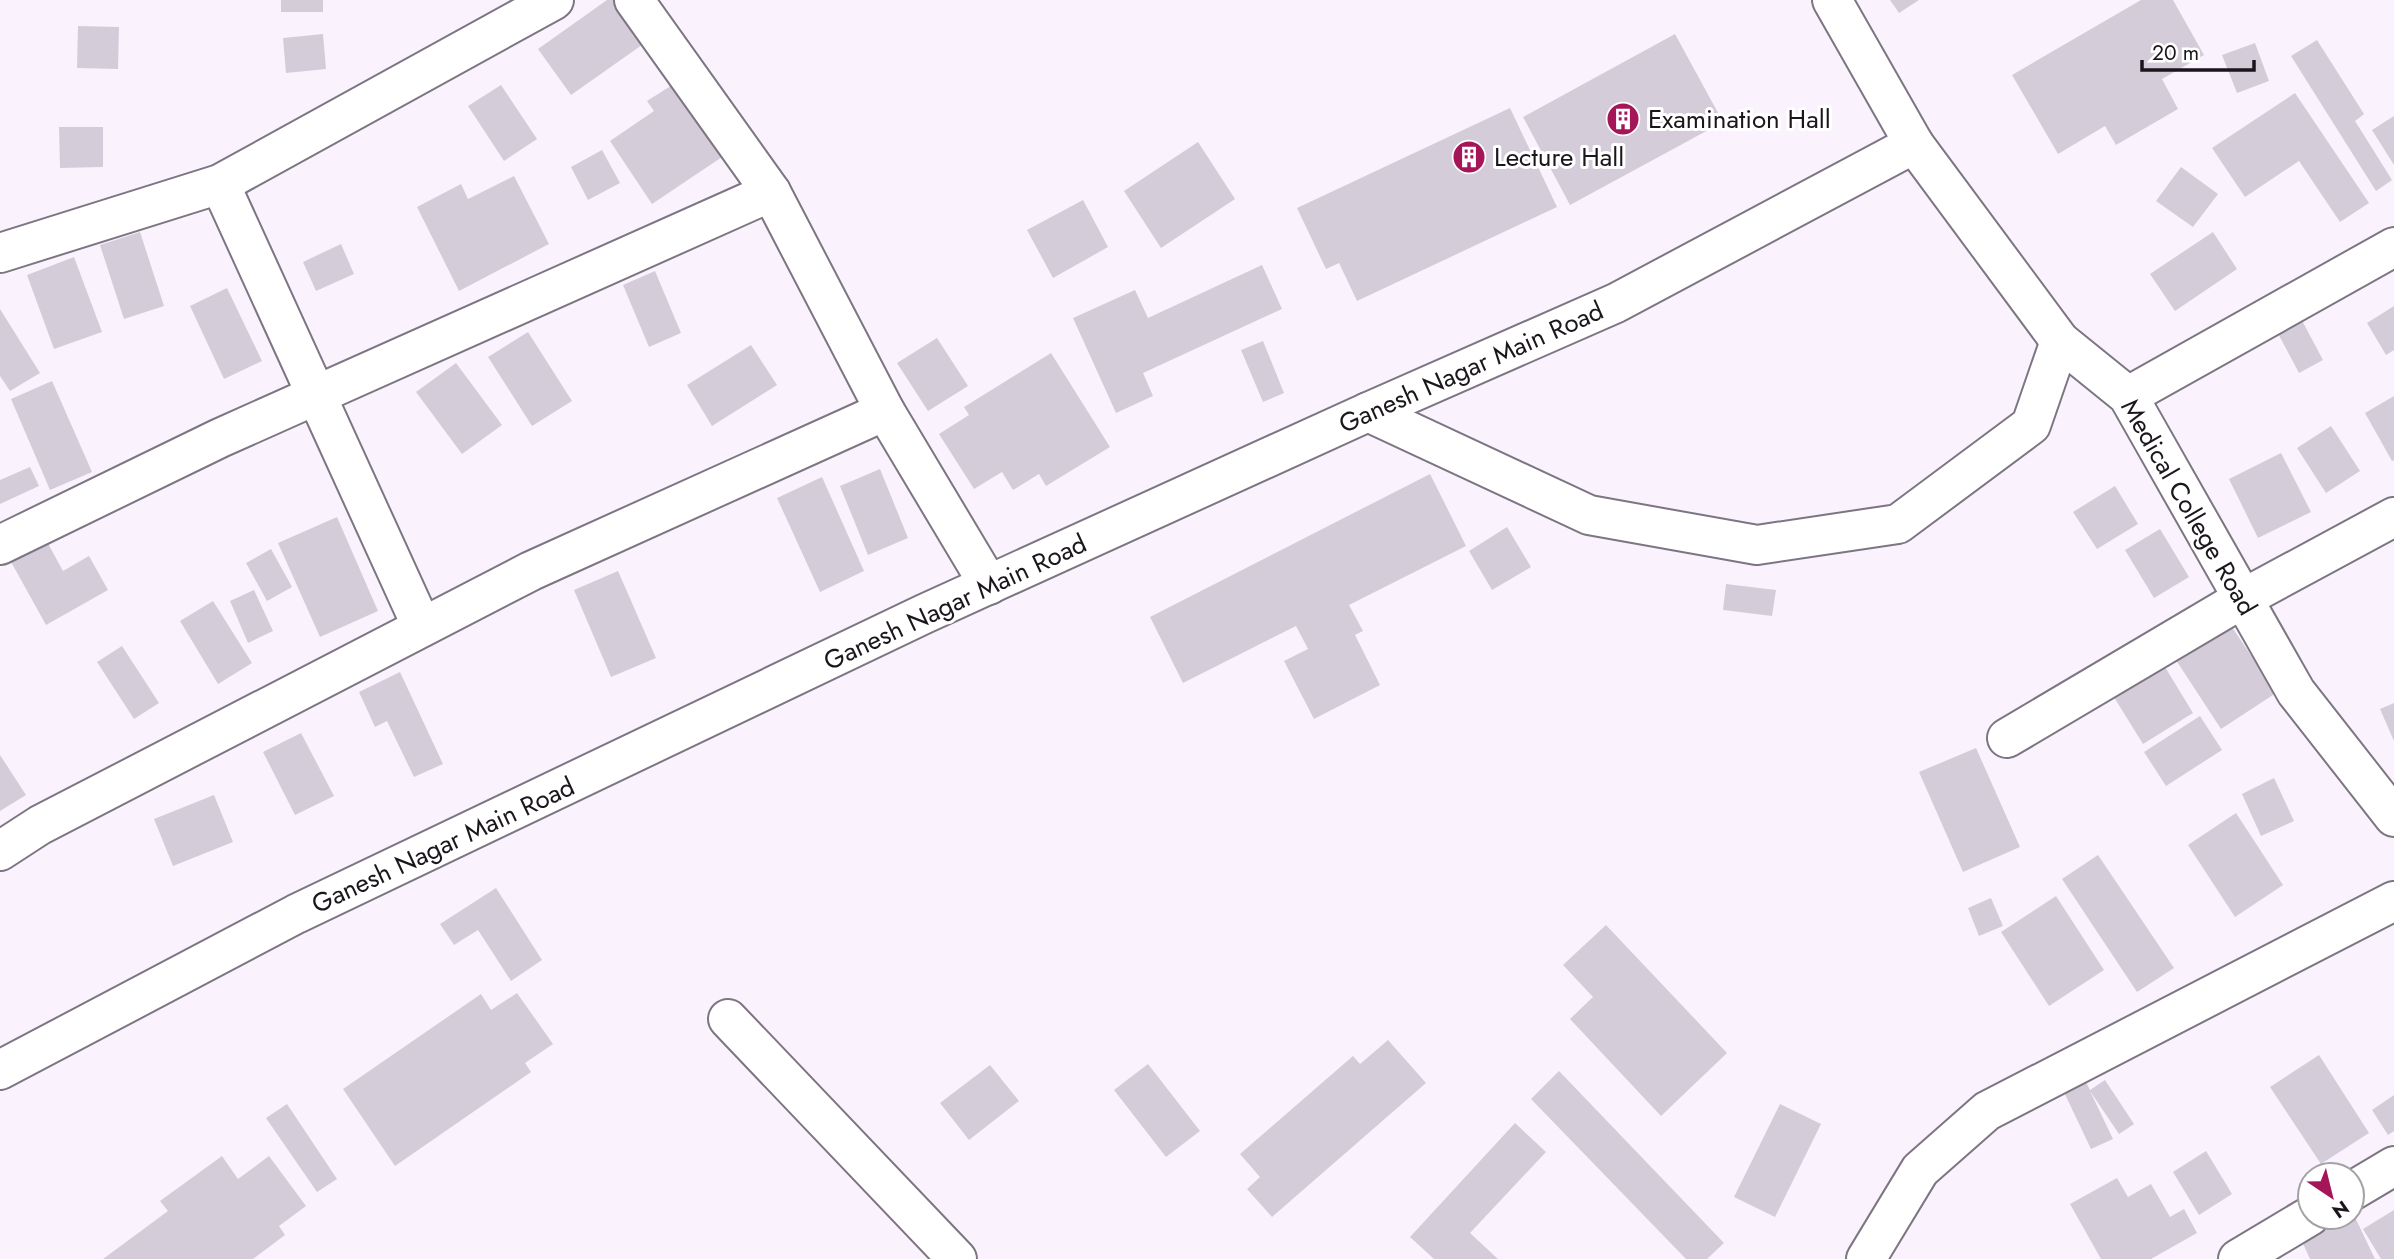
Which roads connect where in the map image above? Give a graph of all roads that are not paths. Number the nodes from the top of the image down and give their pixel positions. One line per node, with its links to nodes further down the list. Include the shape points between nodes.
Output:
1 (554, 0): 5 (street)
2 (634, 0): 6 (street)
3 (1832, 0): 4 (street, Medical College Road)
4 (1914, 144): 9 (street, Medical College Road); 13 (street, Ganesh Nagar Main Road, via 1616,303)
5 (220, 184): 8 (street); 10 (street)
6 (771, 192): 10 (street); 12 (street)
7 (2394, 247): 11 (street)
8 (0, 253)
9 (2060, 341): 11 (street, Medical College Road); 13 (street, via 2031,425 1898,524 1757,545 1589,515)
10 (317, 395): 15 (street); 18 (street)
11 (2128, 397): 17 (street, Medical College Road)
12 (885, 411): 16 (street); 18 (street, via 531,571)
13 (1368, 412): 16 (street, Ganesh Nagar Main Road)
14 (2394, 517): 17 (street)
15 (0, 545)
16 (989, 585): 24 (street, Ganesh Nagar Main Road, via 296,914)
17 (2242, 599): 19 (street); 20 (street, Medical College Road, via 2296,692)
18 (422, 627): 21 (street, via 40,825)
19 (2007, 738)
20 (2394, 817)
21 (0, 851)
22 (2394, 901): 29 (street, via 1987,1111 1920,1170)
23 (728, 1019): 28 (street)
24 (0, 1070)
25 (2394, 1166): 26 (street)
26 (2366, 1183)
27 (2296, 1224): 30 (street)
28 (957, 1259)
29 (1866, 1259)
30 (2238, 1259)

